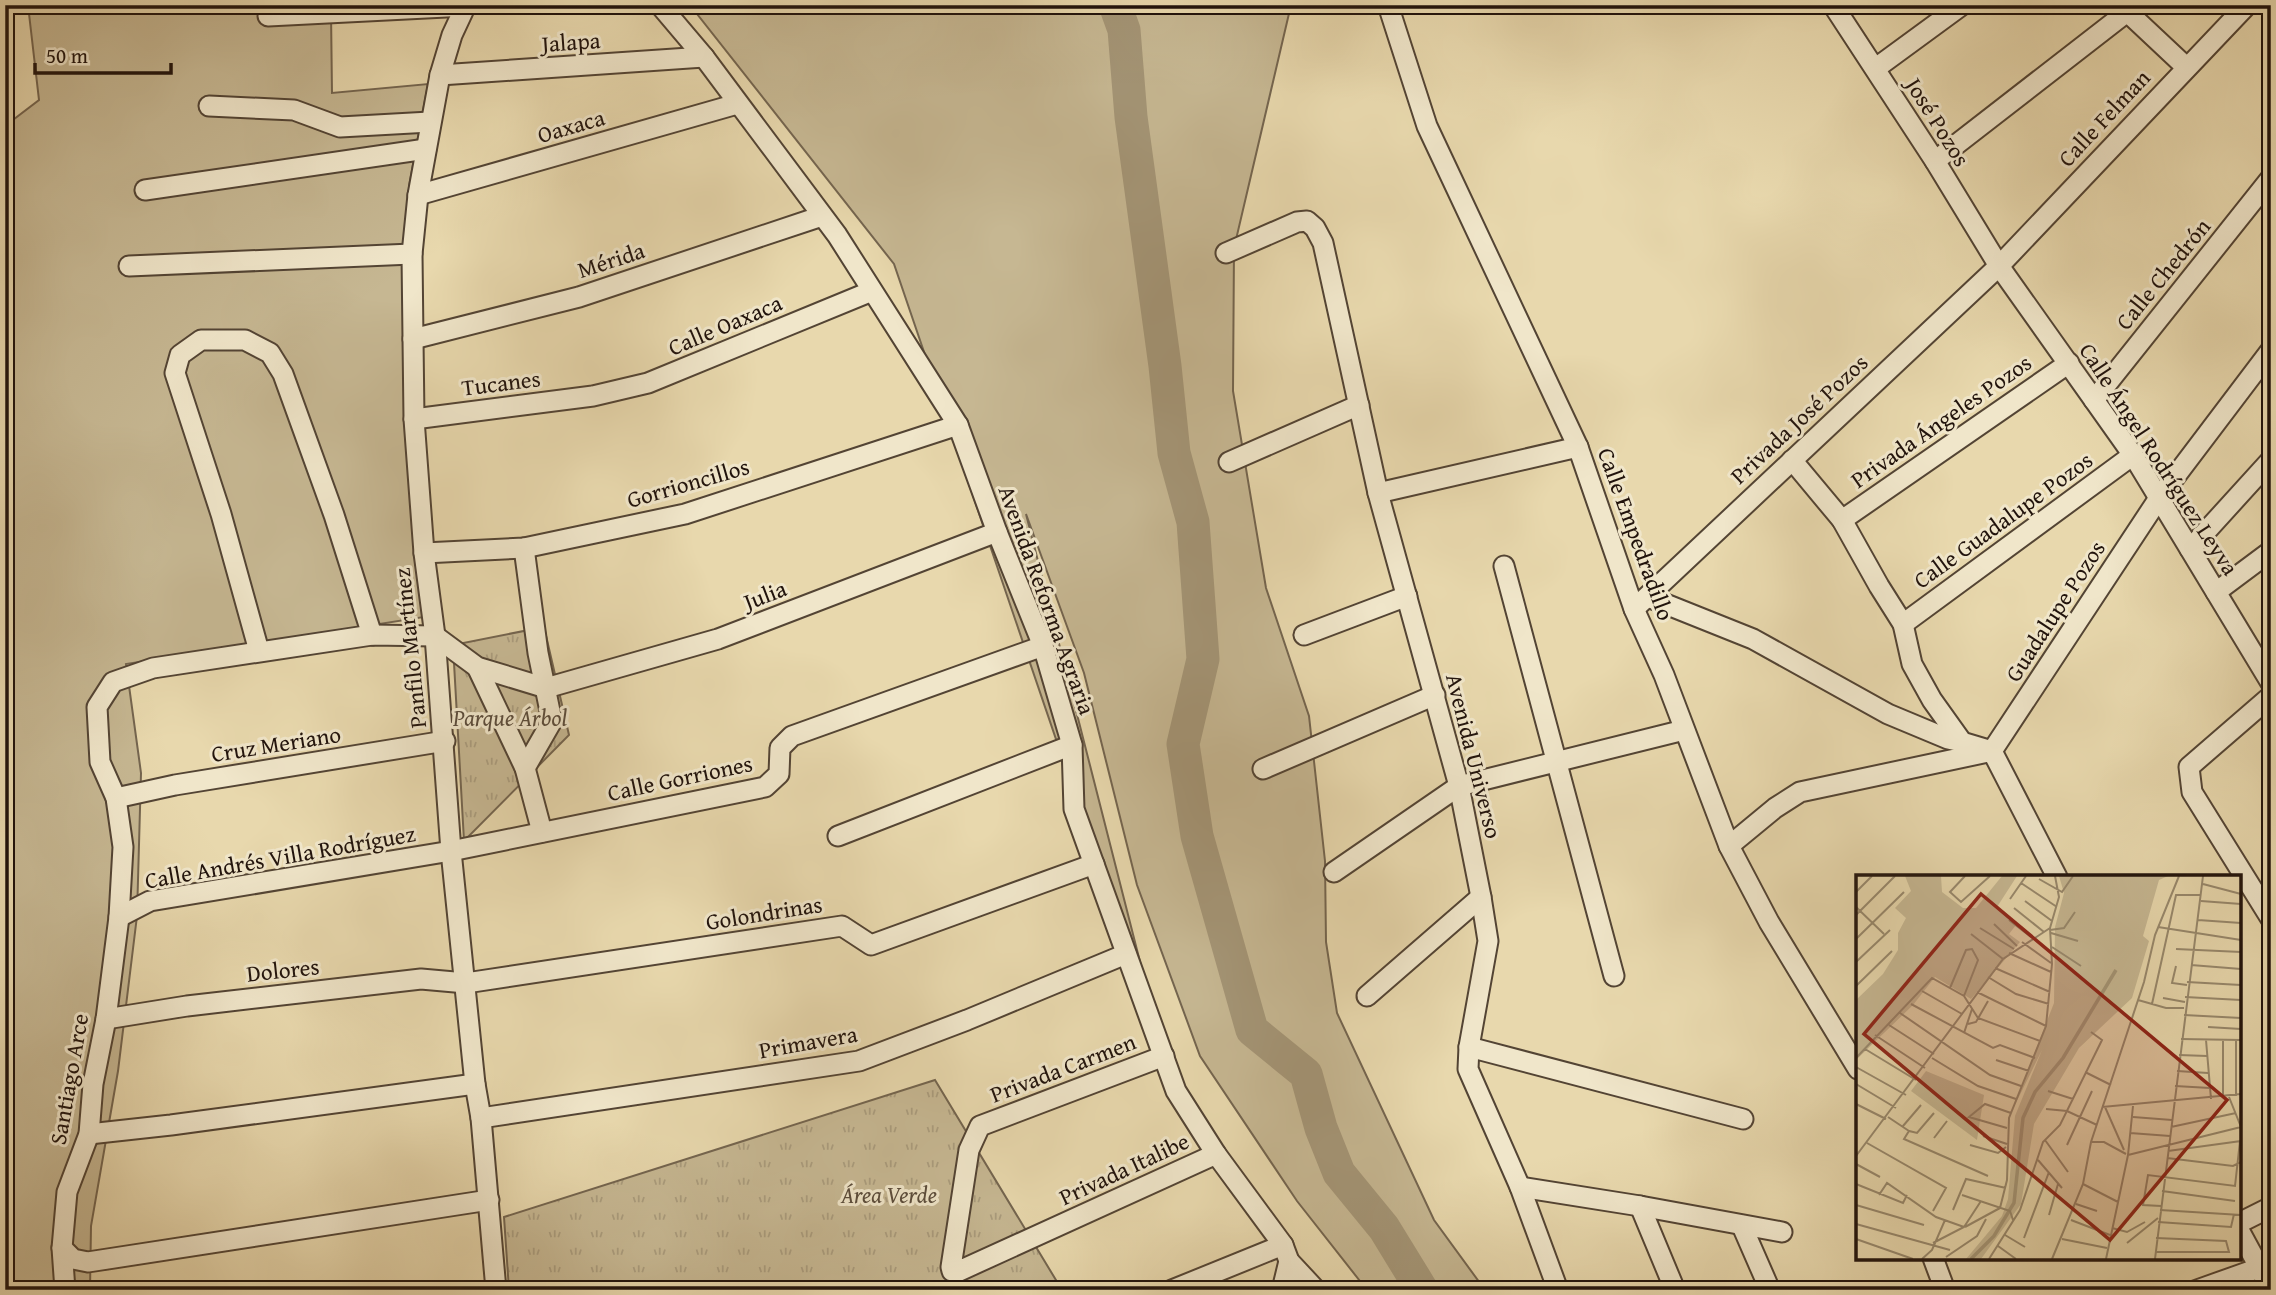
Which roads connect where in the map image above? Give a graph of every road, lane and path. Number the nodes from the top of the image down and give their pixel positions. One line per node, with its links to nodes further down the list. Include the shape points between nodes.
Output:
1 (660, 5): 9 (street, Avenida Reforma Agraria)
2 (1388, 5): 35 (street, Calle Empedradillo, via 1427,126)
3 (1833, 5): 11 (street, José Pozos)
4 (1962, 5): 11 (street)
5 (466, 6): 8 (street); 12 (street, Panfilo Martínez)
6 (2244, 6): 10 (street, Calle Felman)
7 (2124, 9): 10 (street); 17 (street)
8 (268, 16)
9 (704, 57): 12 (street, Jalapa); 13 (street, Avenida Reforma Agraria)
10 (2186, 67): 25 (street, Calle Felman)
11 (1876, 68): 17 (street, José Pozos)
12 (440, 75): 15 (street, Panfilo Martínez)
13 (737, 104): 20 (street, Oaxaca); 21 (street, Avenida Reforma Agraria)
14 (209, 106): 15 (street, via 294,110 340,127)
15 (430, 121): 16 (street, Panfilo Martínez)
16 (426, 149): 19 (street); 20 (street, Panfilo Martínez)
17 (1935, 161): 25 (street, José Pozos)
18 (2271, 178): 31 (street, Calle Chedrón)
19 (145, 190)
20 (418, 195): 23 (street, Panfilo Martínez)
21 (822, 216): 26 (street, Avenida Reforma Agraria); 27 (street, Mérida, via 579,297)
22 (1226, 253): 32 (street, Avenida Universo, via 1297,222 1307,221 1315,228 1323,243)
23 (412, 254): 24 (street); 27 (street, Panfilo Martínez)
24 (129, 266)
25 (1999, 266): 29 (street, Calle Ángel Rodríguez Leyva); 37 (street, Privada José Pozos)
26 (872, 291): 30 (street, Calle Oaxaca, via 648,383); 34 (street, Avenida Reforma Agraria)
27 (413, 339): 33 (street, Panfilo Martínez)
28 (2271, 350): 41 (street, Guadalupe Pozos)
29 (2069, 363): 31 (street, Calle Ángel Rodríguez Leyva); 42 (street, Privada Ángeles Pozos)
30 (593, 396): 33 (street, Tucanes)
31 (2094, 400): 36 (street, Calle Ángel Rodríguez Leyva)
32 (1359, 405): 39 (street); 40 (street, Avenida Universo)
33 (414, 419): 47 (street, Panfilo Martínez)
34 (958, 425): 43 (street, Avenida Reforma Agraria); 44 (street, Gorrioncillos, via 685,514)
35 (1578, 447): 40 (street); 51 (street, Calle Empedradillo)
36 (2133, 455): 41 (street, Calle Ángel Rodríguez Leyva); 52 (street, Calle Guadalupe Pozos)
37 (1791, 460): 42 (street); 51 (street, Privada José Pozos)
38 (2271, 460): 45 (street)
39 (1229, 461)
40 (1378, 493): 50 (street, Avenida Universo)
41 (2159, 498): 45 (street, Calle Ángel Rodríguez Leyva); 67 (street, Guadalupe Pozos)
42 (1842, 520): 52 (street)
43 (997, 532): 56 (street, Avenida Reforma Agraria); 60 (street, Julia, via 718,639)
44 (524, 548): 47 (street, Gorrioncillos); 60 (street)
45 (2190, 549): 49 (street, Calle Ángel Rodríguez Leyva)
46 (2271, 551): 49 (street)
47 (425, 553): 55 (street, Panfilo Martínez)
48 (1504, 566): 68 (street)
49 (2216, 592): 59 (street, Calle Ángel Rodríguez Leyva)
50 (1407, 596): 54 (street); 61 (street, Avenida Universo)
51 (1641, 603): 63 (street, Calle Empedradillo); 65 (street, via 1753,639 1888,714)
52 (1903, 624): 65 (street, via 1912,664)
53 (372, 635): 55 (street, Santiago Arce); 57 (street, Santiago Arce); 57 (street, via 284,374 270,353 245,340 201,340 180,355 175,373)
54 (1304, 635)
55 (435, 636): 58 (street); 64 (street, Panfilo Martínez)
56 (1043, 646): 66 (street, Avenida Reforma Agraria); 73 (street, Calle Gorriones, via 792,736 780,748 779,774 765,787)
57 (259, 651): 72 (street, Santiago Arce, via 153,668 113,682 97,707 100,762)
58 (477, 667): 60 (street); 69 (street)
59 (2271, 683)
60 (546, 688): 69 (street, via 552,721)
61 (1436, 695): 70 (street); 71 (street, Avenida Universo)
62 (2271, 696): 82 (street, via 2189,767 2192,792)
63 (1684, 730): 68 (street); 75 (street, Calle Empedradillo)
64 (445, 741): 72 (street, Cruz Meriano); 76 (street, Panfilo Martínez)
65 (1962, 742): 67 (street)
66 (1072, 745): 74 (street); 77 (street, Avenida Reforma Agraria, via 1074,809)
67 (1993, 751): 75 (street, via 1800,792); 79 (street)
68 (1557, 763): 71 (street); 84 (street)
69 (525, 768): 73 (street)
70 (1263, 769)
71 (1459, 786): 78 (street); 80 (street, Avenida Universo)
72 (116, 798): 81 (street, Santiago Arce, via 123,847)
73 (542, 832): 76 (street, Calle Gorriones)
74 (838, 836)
75 (1729, 846): 90 (street, Calle Empedradillo)
76 (451, 852): 81 (street, Calle Andrés Villa Rodríguez, via 150,901); 85 (street, Panfilo Martínez)
77 (1094, 864): 83 (street, Avenida Reforma Agraria); 85 (street, Golondrinas, via 871,945 842,926)
78 (1334, 872)
79 (2056, 875)
80 (1481, 897): 86 (street); 88 (street, Avenida Universo, via 1489,941)
81 (119, 917): 87 (street, Santiago Arce)
82 (2271, 919)
83 (1126, 954): 89 (street, Avenida Reforma Agraria); 92 (street, Primavera, via 859,1061)
84 (1614, 976)
85 (466, 983): 87 (street, Dolores, via 421,979); 91 (street, Panfilo Martínez)
86 (1367, 996)
87 (106, 1019): 95 (street, Santiago Arce)
88 (1469, 1047): 93 (street); 97 (street, Avenida Universo, via 1468,1069)
89 (1164, 1056): 94 (street, Privada Carmen); 96 (street, Avenida Reforma Agraria, via 1176,1091)
90 (1856, 1066)
91 (475, 1084): 92 (street, Panfilo Martínez); 95 (street)
92 (481, 1118): 98 (street, Panfilo Martínez)
93 (1743, 1119)
94 (980, 1126): 96 (street, Privada Italibe, via 969,1150 951,1267 957,1272)
95 (89, 1133): 105 (street, Santiago Arce, via 67,1192)
96 (1216, 1154): 106 (street, Avenida Reforma Agraria)
97 (1520, 1187): 99 (street); 115 (street, Avenida Universo)
98 (489, 1200): 105 (street, via 88,1262 73,1259); 111 (street, Panfilo Martínez)
99 (1640, 1206): 102 (street); 116 (street)
100 (2271, 1207): 101 (street)
101 (2241, 1222)
102 (1742, 1226): 103 (street); 117 (street)
103 (1782, 1232)
104 (2241, 1234): 108 (street)
105 (62, 1248): 110 (street, Santiago Arce)
106 (1286, 1253): 112 (street); 113 (street); 114 (street, Avenida Reforma Agraria)
107 (1934, 1260): 118 (street)
108 (2259, 1268): 109 (street); 119 (street)
109 (2271, 1289)
110 (65, 1290)
111 (496, 1290)
112 (1172, 1290)
113 (1282, 1290)
114 (1316, 1290)
115 (1558, 1290)
116 (1675, 1290)
117 (1770, 1290)
118 (1945, 1290)
119 (2197, 1290)

